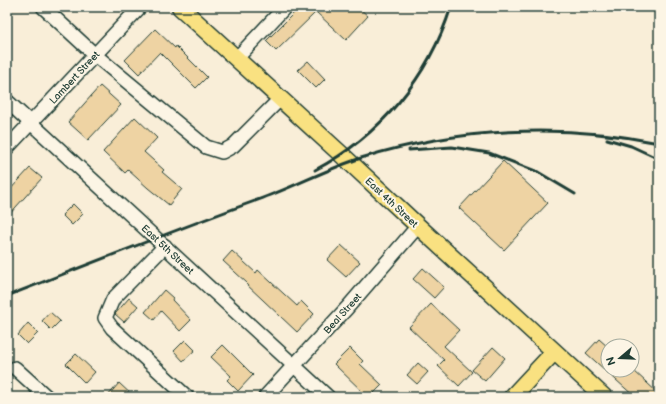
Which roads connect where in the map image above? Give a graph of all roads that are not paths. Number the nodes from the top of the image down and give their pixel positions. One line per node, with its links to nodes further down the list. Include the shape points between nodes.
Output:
1 (44, 7): 5 (street)
2 (140, 7): 5 (street, Lambert Street)
3 (180, 7): 6 (main road, East 4th Street)
4 (285, 7): 6 (street)
5 (95, 55): 7 (street, via 206,147 222,152 233,146); 9 (street, Lambert Street)
6 (236, 59): 7 (main road, East 4th Street)
7 (280, 99): 11 (main road, East 4th Street)
8 (7, 101): 9 (street, East 5th Street)
9 (31, 123): 10 (street, Lambert Street); 12 (street, East 5th Street)
10 (7, 148)
11 (418, 226): 13 (main road, East 4th Street); 14 (street, Beal Street)
12 (165, 246): 14 (street, East 5th Street); 17 (street, via 113,300 105,318 112,328)
13 (554, 352): 20 (main road); 21 (main road, East 4th Street)
14 (294, 365): 18 (street, Beal Street); 19 (street, East 5th Street)
15 (15, 368): 16 (street)
16 (47, 397)
17 (187, 397)
18 (265, 397)
19 (328, 397)
20 (512, 397)
21 (604, 397)

